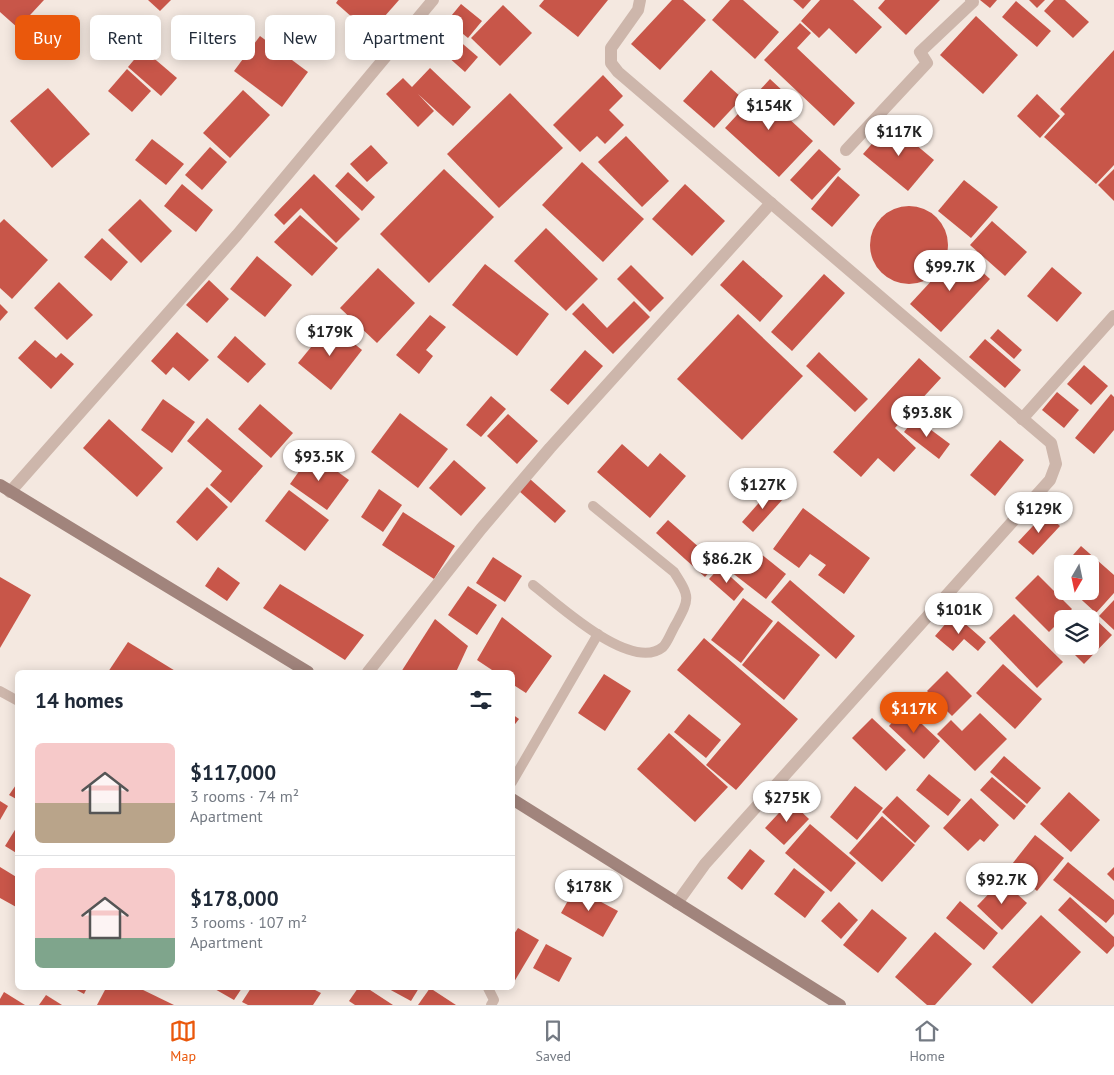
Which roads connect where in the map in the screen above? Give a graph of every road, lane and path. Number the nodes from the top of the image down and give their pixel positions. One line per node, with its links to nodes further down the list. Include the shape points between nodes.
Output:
1 (433, 0): 8 (street, via 237,235)
2 (640, 0): 5 (street, via 638,10 611,48 611,63)
3 (971, 0): 4 (street, via 973,2 920,52 927,63)
4 (846, 150)
5 (772, 203): 7 (street); 13 (street, via 550,448)
6 (1114, 316): 7 (street)
7 (1022, 419): 18 (street, via 1051,443 1056,464 1050,480 705,864)
8 (5, 488): 12 (street)
9 (593, 506): 11 (lane, via 674,572 687,594 686,605 664,646 657,650 638,652)
10 (534, 585): 11 (lane)
11 (598, 634): 16 (lane)
12 (305, 670)
13 (370, 670)
14 (0, 691): 15 (lane)
15 (15, 699)
16 (515, 777)
17 (515, 801): 18 (street)
18 (677, 903): 21 (street)
19 (489, 990): 20 (lane, via 494,1000)
20 (491, 1005)
21 (840, 1005)

